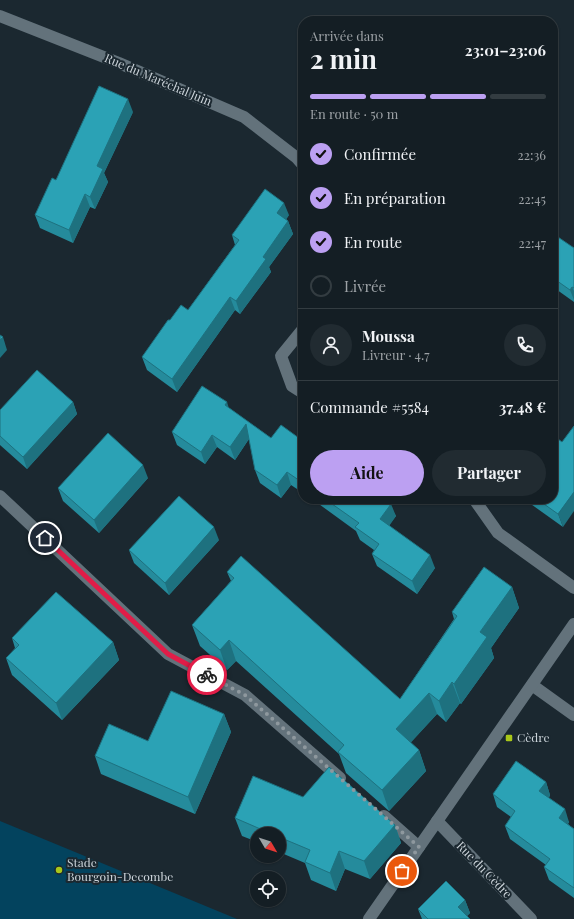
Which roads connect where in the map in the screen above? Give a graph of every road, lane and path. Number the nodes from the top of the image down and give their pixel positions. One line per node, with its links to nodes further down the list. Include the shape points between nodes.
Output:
1 (0, 16): 2 (street, Rue du Maréchal Juin, via 119,63 244,118)
2 (298, 159)
3 (298, 335): 4 (street, via 282,356 292,386)
4 (298, 390)
5 (0, 496): 11 (street, via 168,654 245,695)
6 (478, 504): 7 (street, via 498,532)
7 (574, 588)
8 (574, 624): 9 (street)
9 (532, 685): 10 (street); 13 (street)
10 (574, 715)
11 (347, 784)
12 (377, 810): 14 (street)
13 (437, 821): 14 (street); 16 (street, Rue du Cèdre)
14 (419, 847): 15 (street)
15 (369, 919)
16 (531, 919)

